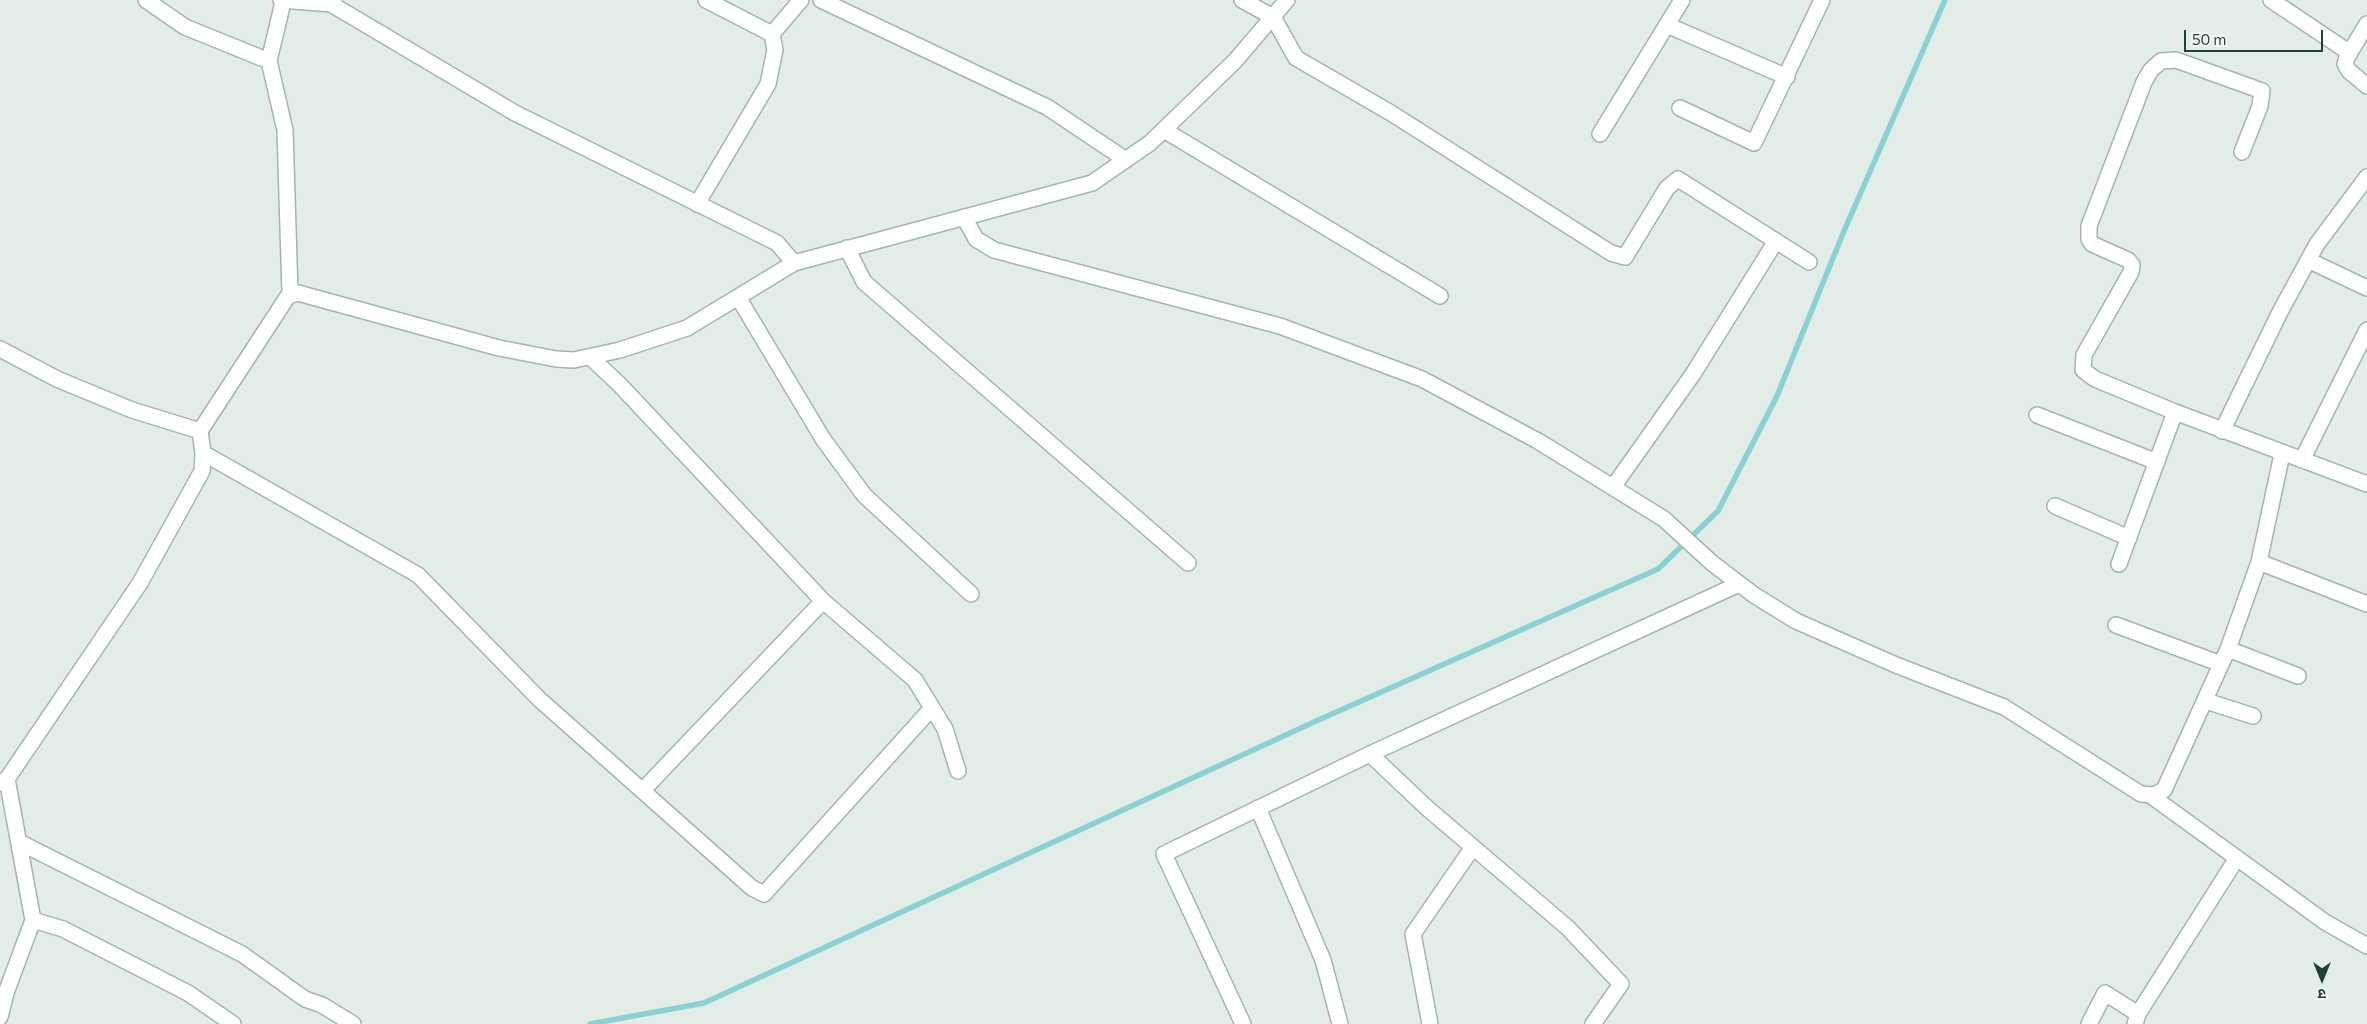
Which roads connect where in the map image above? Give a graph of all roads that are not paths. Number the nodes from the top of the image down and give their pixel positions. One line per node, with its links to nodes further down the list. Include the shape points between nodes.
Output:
1 (146, 0): 17 (street, via 185,27)
2 (706, 0): 15 (street)
3 (801, 0): 15 (street)
4 (821, 0): 24 (street, via 1047,107)
5 (1242, 0): 12 (street)
6 (1287, 0): 12 (street)
7 (1682, 0): 14 (street)
8 (1822, 0): 18 (street)
9 (2270, 0): 16 (street)
10 (282, 1): 11 (street); 17 (street)
11 (333, 2): 26 (street, via 515,114)
12 (1272, 16): 21 (street, via 1235,61); 28 (street, via 1296,58 1391,112 1611,253 1624,257 1667,188 1678,179)
13 (2367, 24): 16 (street)
14 (1667, 25): 18 (street); 22 (street)
15 (772, 34): 26 (street, via 776,50 768,84)
16 (2350, 53): 19 (street, via 2346,66)
17 (269, 61): 34 (street, via 285,130)
18 (1787, 77): 20 (street, via 1754,143)
19 (2367, 86)
20 (1680, 108)
21 (1164, 130): 24 (street); 35 (street)
22 (1600, 134)
23 (2242, 152): 40 (street, via 2260,106 2262,91 2181,61 2161,61 2144,82 2089,226 2092,244 2128,260 2132,265 2084,355 2083,370 2095,379)
24 (1126, 160): 27 (street, via 1092,183)
25 (2367, 177): 30 (street)
26 (697, 204): 32 (street, via 777,244)
27 (964, 217): 29 (street); 49 (street, via 976,238 994,250 1280,326 1422,379 1538,441)
28 (1776, 241): 31 (street); 49 (street, via 1693,374)
29 (847, 248): 32 (street); 53 (street, via 864,282)
30 (2308, 260): 33 (street); 42 (street)
31 (1809, 262)
32 (794, 263): 36 (street)
33 (2367, 288)
34 (290, 294): 39 (street, via 298,292 499,348 556,359); 43 (street)
35 (1440, 296)
36 (738, 297): 39 (street, via 687,328); 56 (street, via 823,439 864,495)
37 (2367, 330): 46 (street)
38 (0, 349): 43 (street, via 57,379)
39 (590, 357): 57 (street)
40 (2175, 412): 42 (street); 47 (street)
41 (2037, 415): 47 (street)
42 (2222, 430): 45 (street)
43 (200, 431): 44 (street)
44 (203, 453): 68 (street, via 202,471 140,583); 69 (street, via 418,575 539,699)
45 (2282, 454): 46 (street); 52 (street)
46 (2302, 460): 48 (street)
47 (2157, 462): 51 (street)
48 (2367, 484)
49 (1613, 487): 55 (street, via 1664,519)
50 (2055, 506): 51 (street)
51 (2129, 538): 54 (street)
52 (2259, 562): 58 (street); 60 (street)
53 (1188, 563)
54 (2119, 564)
55 (1739, 584): 66 (street); 70 (street, via 1796,621 2004,707 2142,794)
56 (971, 594)
57 (823, 601): 64 (street, via 915,680); 69 (street)
58 (2367, 604)
59 (2116, 625): 61 (street)
60 (2228, 650): 61 (street); 62 (street)
61 (2221, 664): 63 (street)
62 (2298, 676)
63 (2206, 701): 65 (street); 70 (street, via 2164,790)
64 (931, 709): 67 (street, via 945,728); 69 (street, via 764,894 752,888)
65 (2253, 716)
66 (1370, 754): 71 (street); 73 (street)
67 (958, 771)
68 (4, 782): 72 (street)
69 (643, 790)
70 (2150, 795): 74 (street)
71 (1258, 808): 82 (street, via 1164,854); 83 (street, via 1323,960)
72 (19, 842): 75 (street); 81 (street, via 242,954 305,999 322,1004)
73 (1473, 847): 84 (street, via 1413,934); 85 (street, via 1568,928 1622,984)
74 (2237, 858): 76 (street, via 2325,922); 79 (street)
75 (33, 920): 77 (street); 80 (street, via 63,929 188,993)
76 (2367, 946)
77 (3, 989): 78 (street)
78 (0, 1017)
79 (2137, 1019): 86 (street, via 2105,992)
80 (233, 1024)
81 (353, 1024)
82 (1243, 1024)
83 (1340, 1024)
84 (1430, 1024)
85 (1593, 1024)
86 (2089, 1024)

